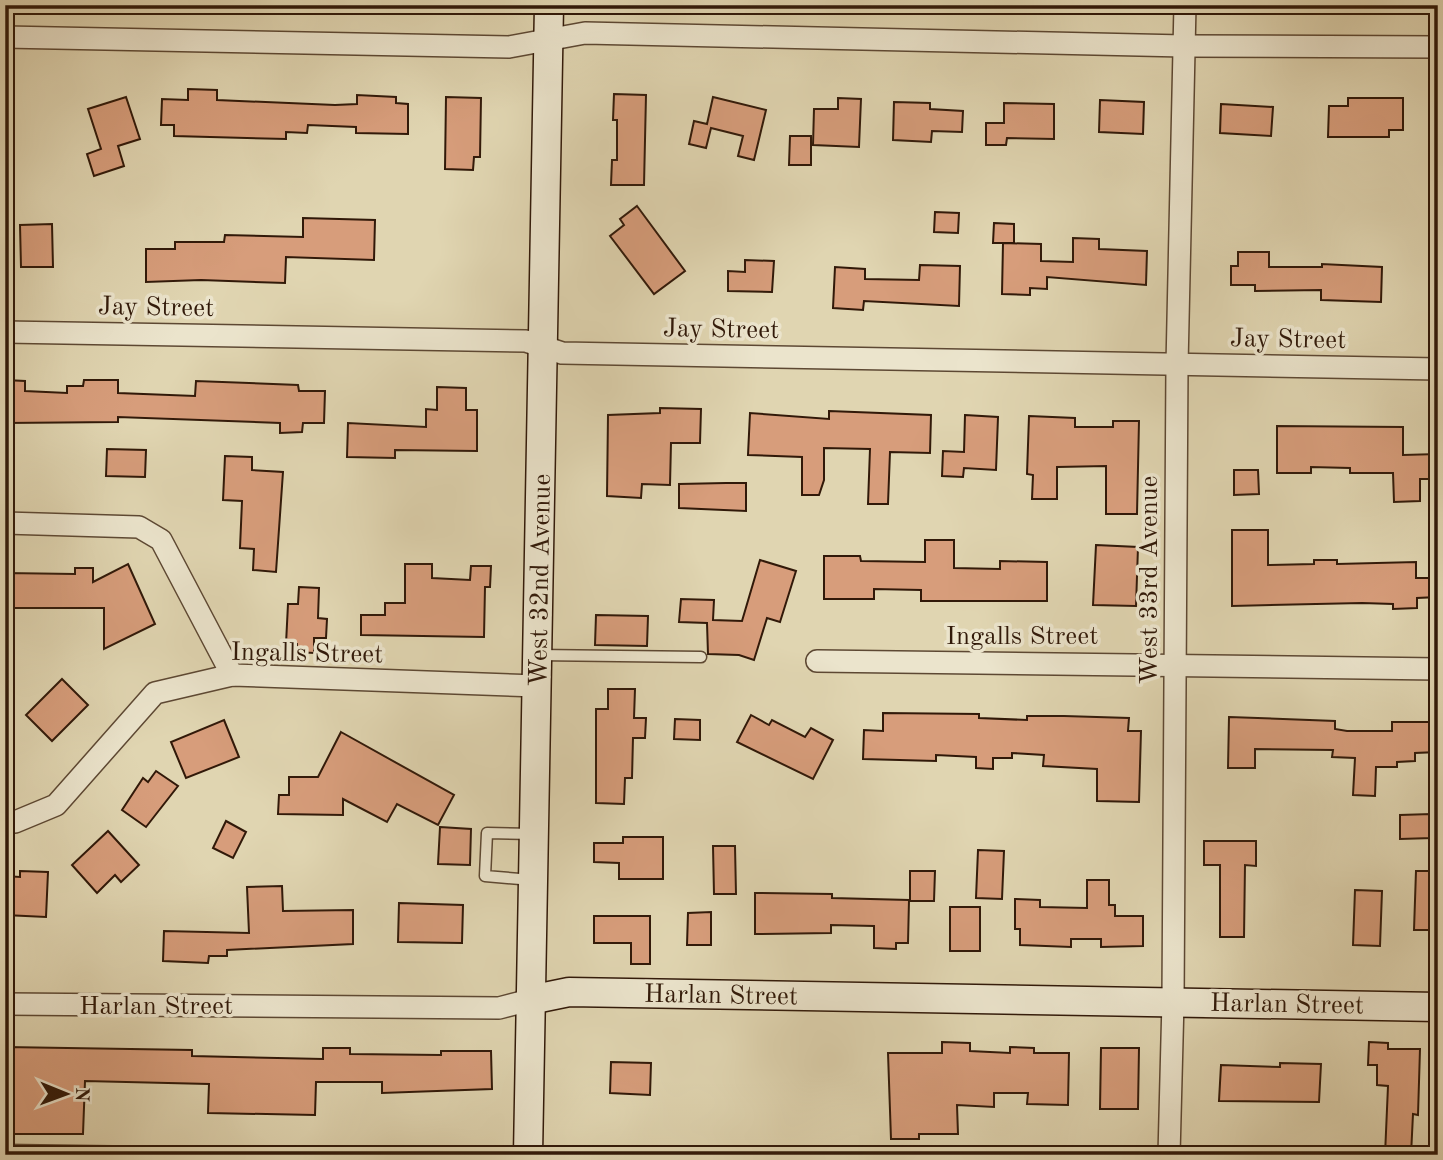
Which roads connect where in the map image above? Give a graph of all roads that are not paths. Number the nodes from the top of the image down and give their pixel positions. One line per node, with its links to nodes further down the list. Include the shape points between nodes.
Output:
1 (550, 5): 4 (street, West 32nd Avenue)
2 (1185, 5): 5 (street, West 33rd Avenue)
3 (5, 37): 4 (street, via 509,47)
4 (549, 39): 5 (street, via 585,33); 8 (street, West 32nd Avenue)
5 (1184, 46): 6 (street); 9 (street, West 33rd Avenue)
6 (1438, 47)
7 (5, 332): 8 (street, Jay Street, via 526,341)
8 (542, 346): 9 (street, Jay Street, via 562,352); 12 (street, West 32nd Avenue)
9 (1177, 365): 10 (street, Jay Street); 15 (street, West 33rd Avenue)
10 (1438, 369)
11 (5, 523): 17 (street, via 139,527 161,540)
12 (537, 655): 13 (lane); 18 (street, West 32nd Avenue)
13 (701, 657)
14 (817, 661): 15 (street, Ingalls Street)
15 (1175, 664): 16 (street, Ingalls Street); 23 (street, West 33rd Avenue)
16 (1438, 669)
17 (232, 675): 18 (street, Ingalls Street); 19 (street, Ingalls Street, via 155,693 56,805)
18 (537, 686): 20 (street, West 32nd Avenue)
19 (5, 822)
20 (534, 834): 21 (street, West 32nd Avenue); 21 (lane, via 487,833 485,876)
21 (533, 880): 22 (street, West 32nd Avenue)
22 (530, 1000): 23 (street, Harlan Street, via 569,992); 24 (street, Harlan Street, via 499,1008); 28 (street, West 32nd Avenue)
23 (1173, 1001): 25 (street, Harlan Street); 29 (street, West 33rd Avenue)
24 (5, 1004)
25 (1438, 1007)
26 (5, 1150): 27 (lane)
27 (355, 1155)
28 (528, 1155)
29 (1169, 1155)

